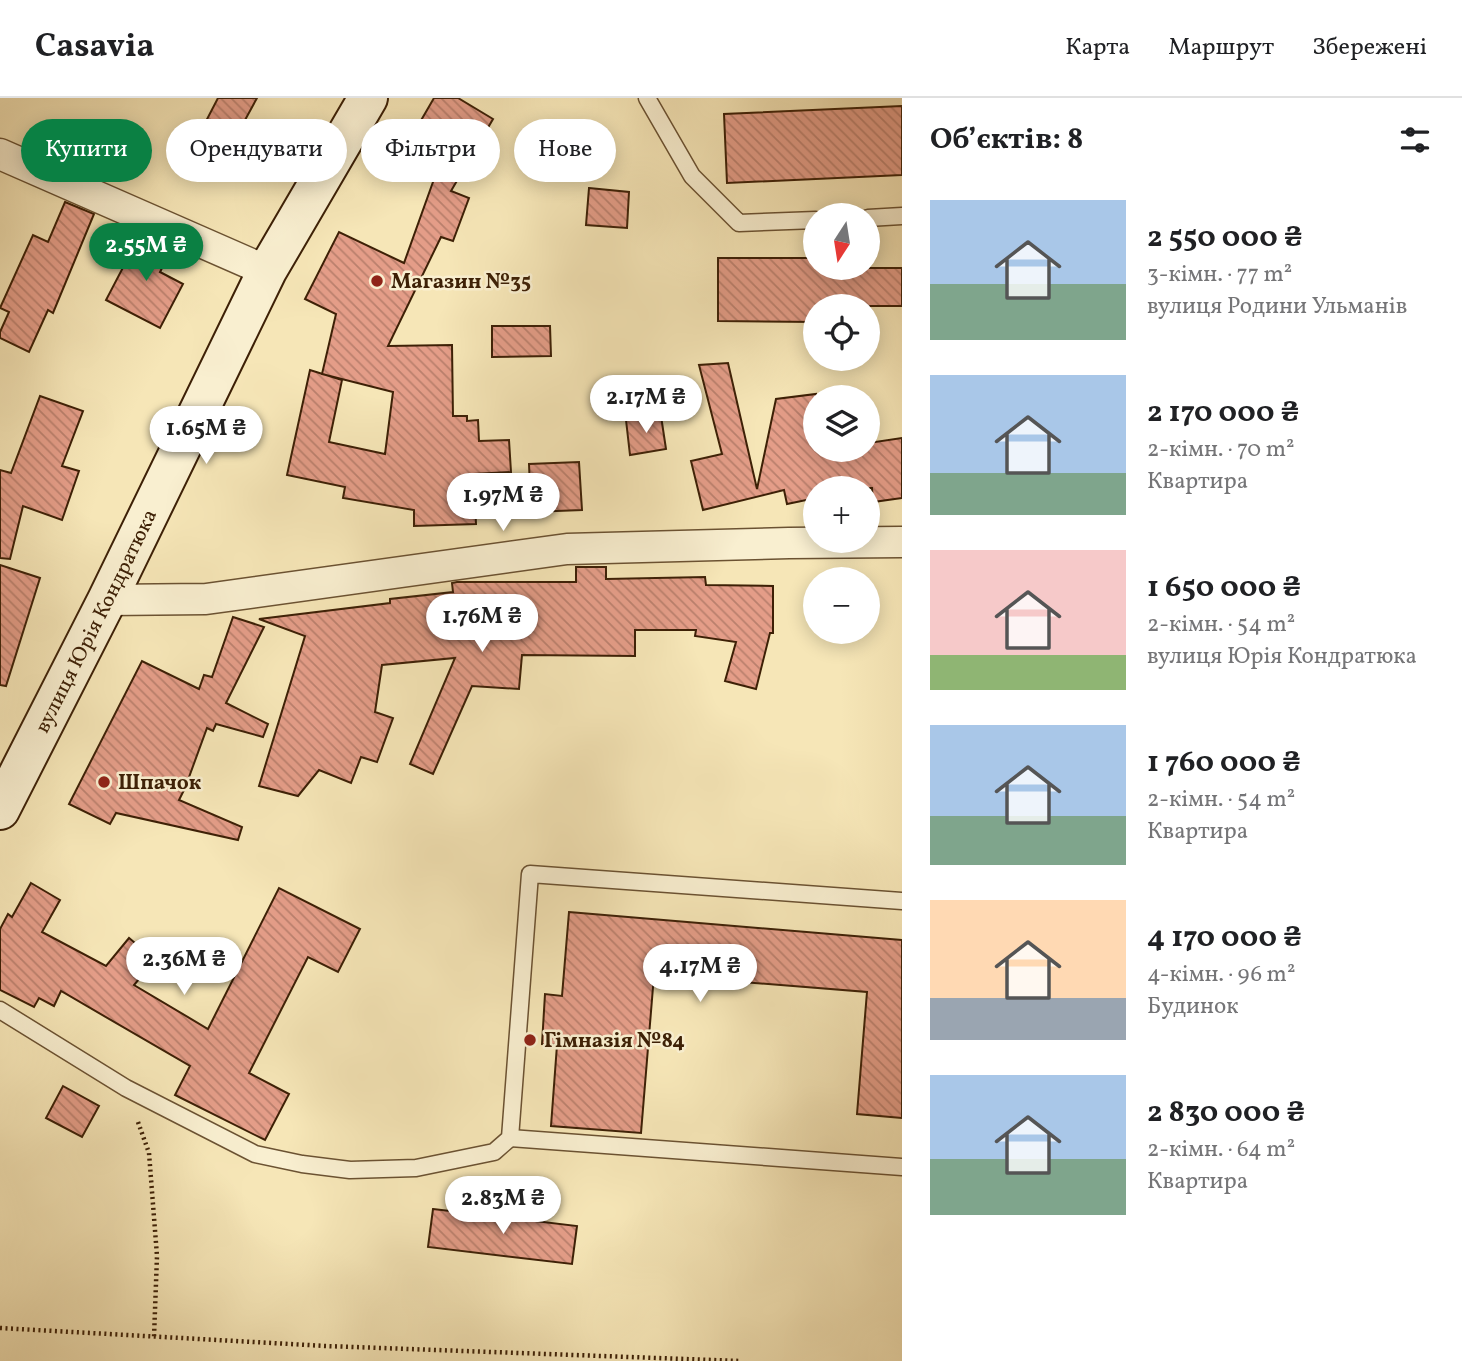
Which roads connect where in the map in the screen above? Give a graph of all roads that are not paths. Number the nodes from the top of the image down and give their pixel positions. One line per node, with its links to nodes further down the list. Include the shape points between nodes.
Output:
1 (368, 98): 7 (street, вулиця Юрія Кондратюка)
2 (647, 98): 6 (lane, via 692,176 739,223)
3 (0, 154): 7 (street)
4 (902, 216): 5 (lane)
5 (880, 217)
6 (803, 221)
7 (267, 271): 9 (street, вулиця Юрія Кондратюка)
8 (902, 542): 9 (street, via 567,550 206,599)
9 (107, 600): 10 (street, вулиця Юрія Кондратюка)
10 (0, 810)
11 (902, 901): 13 (lane, via 530,874)
12 (0, 1010): 13 (lane, via 126,1088 255,1154 350,1171 416,1168 494,1152)
13 (510, 1138): 14 (lane)
14 (902, 1167)

